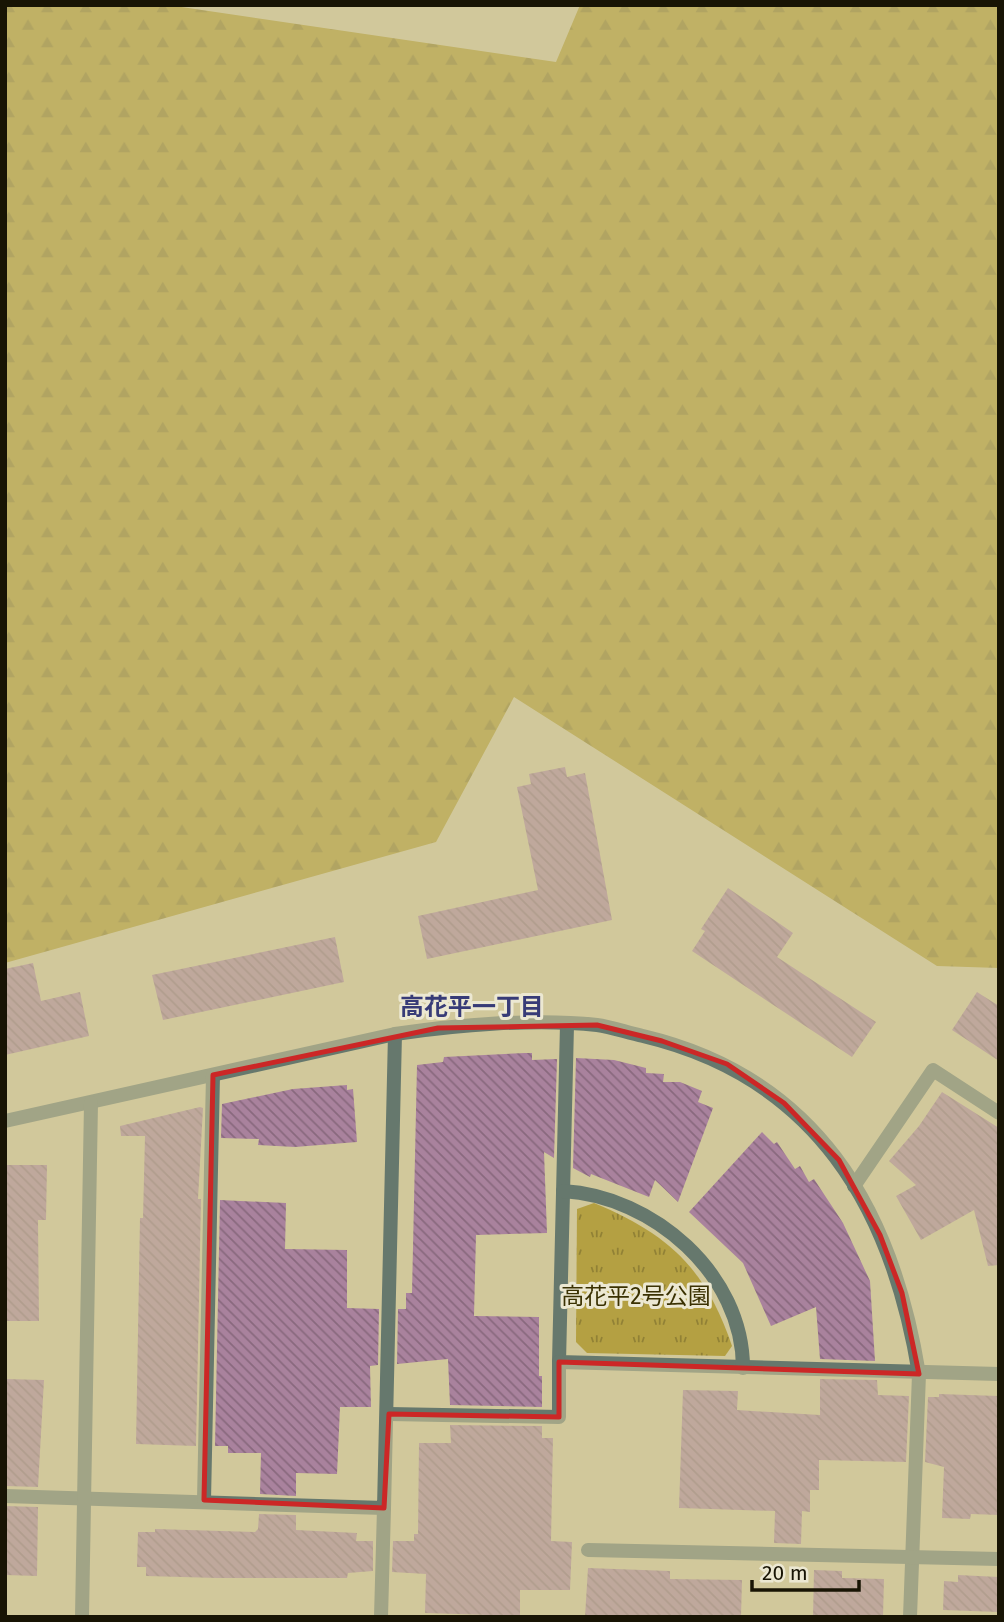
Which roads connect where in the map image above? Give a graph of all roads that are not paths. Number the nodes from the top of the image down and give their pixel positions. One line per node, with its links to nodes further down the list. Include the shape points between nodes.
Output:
1 (566, 1025): 2 (street, via 438,1028); 7 (street, via 597,1026 652,1038 727,1064 784,1103 820,1136); 8 (street)
2 (395, 1034): 3 (street); 13 (street)
3 (213, 1074): 4 (street); 16 (street)
4 (91, 1103): 6 (street); 15 (street)
5 (999, 1113): 7 (street, via 933,1070)
6 (5, 1121)
7 (855, 1186): 11 (street, via 893,1262)
8 (563, 1191): 9 (street); 10 (street, via 615,1200 671,1233 694,1254 731,1308 743,1343)
9 (559, 1362): 10 (street); 13 (street, via 559,1417)
10 (743, 1368): 11 (street)
11 (919, 1374): 12 (street); 19 (street)
12 (999, 1374)
13 (388, 1414): 17 (street)
14 (5, 1496): 15 (street)
15 (85, 1497): 16 (street); 21 (street)
16 (204, 1500): 17 (street)
17 (384, 1508): 22 (street)
18 (588, 1550): 19 (street)
19 (912, 1557): 20 (street); 23 (street)
20 (999, 1559)
21 (82, 1617)
22 (381, 1617)
23 (910, 1617)

